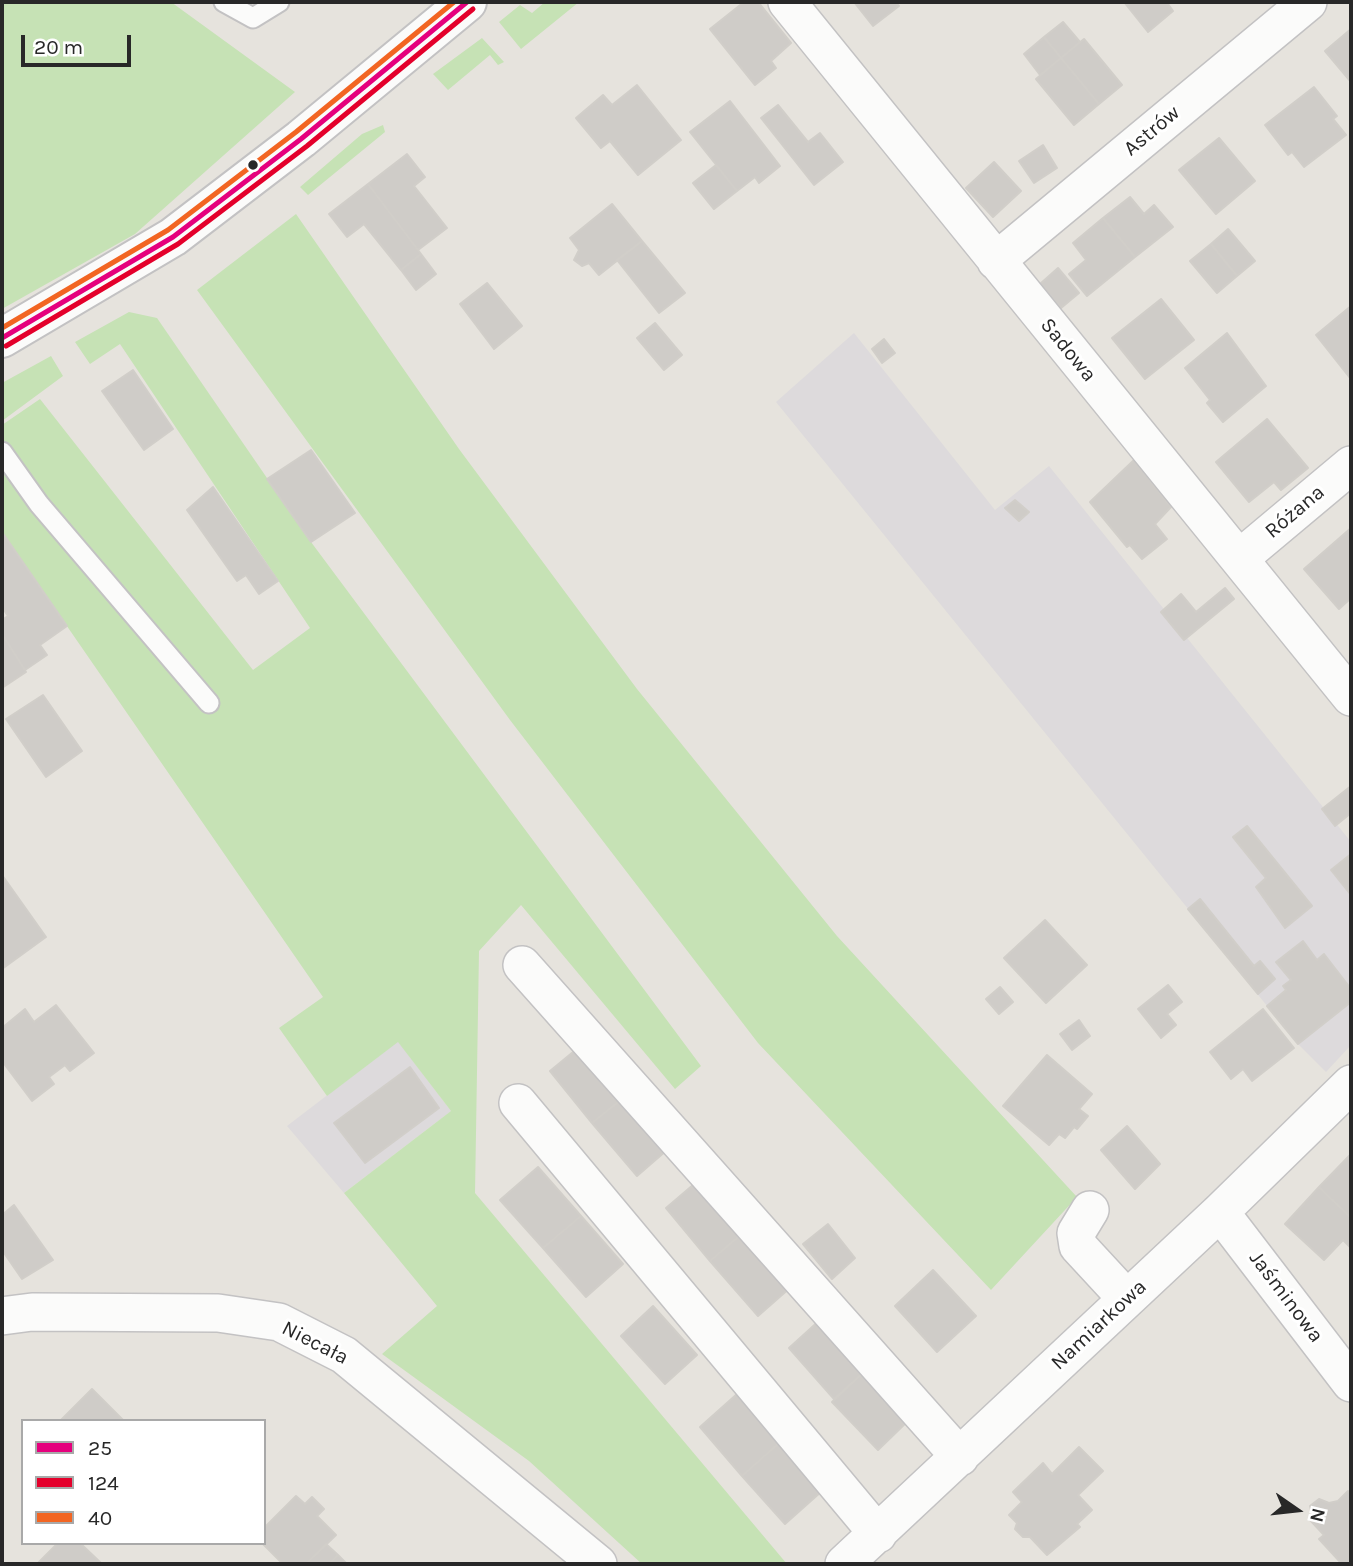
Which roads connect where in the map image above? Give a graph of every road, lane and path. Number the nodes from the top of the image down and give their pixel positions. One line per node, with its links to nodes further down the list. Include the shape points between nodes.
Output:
1 (223, 2): 2 (lane, via 253,18)
2 (279, 2)
3 (467, 2): 7 (street, via 173,237)
4 (787, 2): 6 (street, Sadowa)
5 (1308, 2): 6 (street, Astrów)
6 (996, 261): 10 (street, Sadowa)
7 (2, 338)
8 (2, 452): 12 (lane, via 39,504)
9 (1351, 465): 10 (street, Różana)
10 (1240, 558): 11 (street, Sadowa)
11 (1351, 696)
12 (209, 702)
13 (522, 965): 21 (street)
14 (1351, 1084): 17 (street, Namiarkowa)
15 (518, 1103): 22 (street)
16 (1090, 1210): 18 (street, via 1076,1233 1078,1246)
17 (1220, 1212): 18 (street, Namiarkowa); 20 (street, Jaśminowa)
18 (1127, 1299): 21 (street, Namiarkowa)
19 (2, 1316): 23 (street, Niecała, via 32,1312 218,1313 279,1322 344,1355)
20 (1351, 1383)
21 (960, 1457): 22 (street, Namiarkowa)
22 (878, 1534): 24 (street, Namiarkowa)
23 (598, 1564)
24 (844, 1564)

